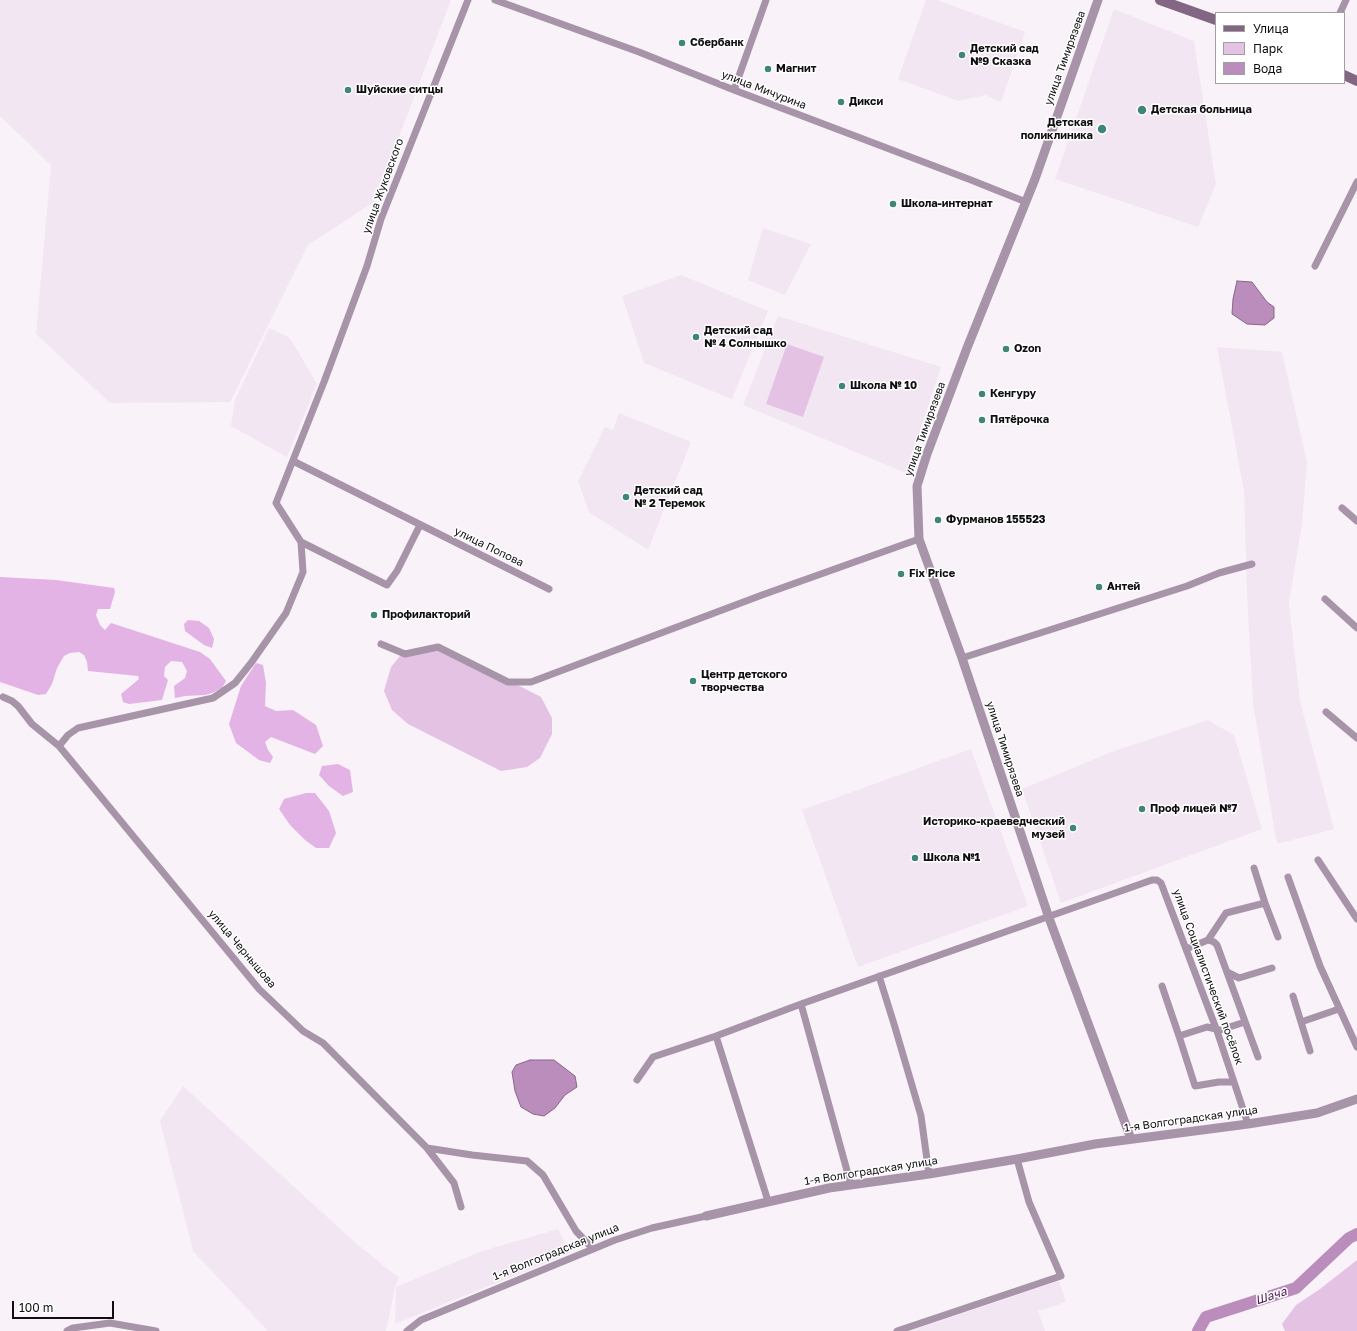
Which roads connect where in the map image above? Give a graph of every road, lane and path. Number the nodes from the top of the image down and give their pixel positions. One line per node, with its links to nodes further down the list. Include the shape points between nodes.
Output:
1 (468, 0): 15 (street, улица Жуковского, via 381,219 367,266)
2 (495, 0): 11 (street, улица Мичурина, via 639,52)
3 (766, 0): 11 (street)
4 (1098, 0): 13 (street, улица Тимирязева)
5 (1160, 0): 8 (main road)
6 (1346, 0): 7 (street)
7 (1340, 12)
8 (1215, 20)
9 (1345, 75): 10 (main road)
10 (1357, 81)
11 (734, 90): 13 (street, улица Мичурина)
12 (1357, 182): 14 (street)
13 (1026, 202): 19 (street, улица Тимирязева, via 927,454 917,486)
14 (1315, 266)
15 (293, 461): 18 (street, улица Попова); 20 (street, улица Жуковского, via 276,503)
16 (1342, 508): 17 (street)
17 (1357, 521)
18 (420, 525): 20 (street, via 397,571 387,585); 22 (street, улица Попова)
19 (919, 539): 25 (street, via 531,682 508,682 438,647 405,654); 26 (street, улица Тимирязева)
20 (301, 542): 30 (street, via 303,572 286,613 235,683 213,698 78,728)
21 (1252, 564): 26 (street)
22 (549, 589)
23 (1325, 599): 24 (street)
24 (1357, 628)
25 (381, 644)
26 (962, 658): 35 (street, улица Тимирязева)
27 (3, 697): 30 (street, улица Чернышова, via 18,706 32,724)
28 (1326, 712): 29 (street)
29 (1357, 738)
30 (59, 746): 60 (street, улица Чернышова, via 259,989 303,1031 323,1044)
31 (1318, 860): 36 (street)
32 (1254, 868): 34 (street)
33 (1288, 877): 46 (street, via 1320,966)
34 (1265, 903): 37 (street); 38 (street, via 1226,913)
35 (1049, 918): 39 (street, улица Социалистический посёлок, via 1157,880 1161,883); 42 (street, улица Социалистический посёлок); 59 (street)
36 (1357, 919)
37 (1278, 937)
38 (1208, 940): 39 (street); 41 (street, via 1218,945)
39 (1186, 949): 49 (street, улица Социалистический посёлок)
40 (1272, 968): 41 (street, via 1239,978)
41 (1227, 972): 47 (street)
42 (879, 976): 45 (street, улица Социалистический посёлок); 62 (street, via 921,1116)
43 (1162, 986): 51 (street)
44 (1293, 996): 48 (street)
45 (801, 1004): 50 (street, улица Социалистический посёлок); 63 (street)
46 (1339, 1009): 48 (street); 52 (street)
47 (1245, 1022): 49 (street); 54 (street)
48 (1301, 1022): 53 (street)
49 (1217, 1030): 51 (street, via 1207,1027); 56 (street, улица Социалистический посёлок)
50 (716, 1036): 55 (street, улица Социалистический посёлок, via 653,1057); 64 (street)
51 (1179, 1036): 56 (street, via 1195,1086)
52 (1357, 1047)
53 (1310, 1051)
54 (1258, 1057)
55 (637, 1080)
56 (1234, 1082): 58 (street, улица Социалистический посёлок)
57 (1357, 1099): 58 (street, 1-я Волгоградская улица, via 1316,1113)
58 (1248, 1124): 59 (street, 1-я Волгоградская улица)
59 (1131, 1139): 61 (street, 1-я Волгоградская улица)
60 (427, 1148): 65 (street, улица Чернышова, via 454,1183); 67 (street, via 527,1161 543,1175 576,1231)
61 (1017, 1159): 62 (street, 1-я Волгоградская улица); 71 (street, via 1029,1202 1061,1276)
62 (929, 1174): 63 (street, 1-я Волгоградская улица)
63 (851, 1185): 64 (street, 1-я Волгоградская улица)
64 (768, 1201): 66 (street, 1-я Волгоградская улица)
65 (461, 1207)
66 (706, 1216): 67 (street, 1-я Волгоградская улица, via 652,1228)
67 (593, 1249): 70 (street, 1-я Волгоградская улица, via 422,1320)
68 (66, 1331): 69 (street, via 110,1323)
69 (156, 1331)
70 (408, 1331)
71 (897, 1331)

